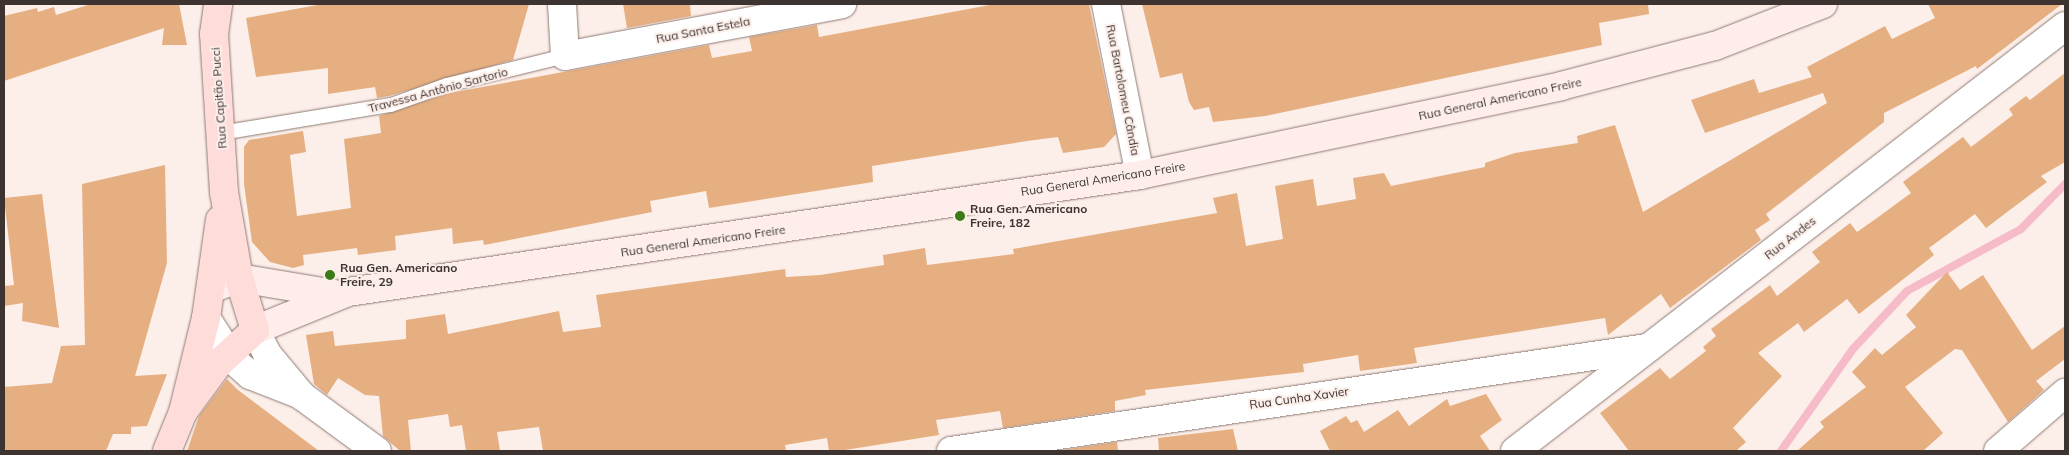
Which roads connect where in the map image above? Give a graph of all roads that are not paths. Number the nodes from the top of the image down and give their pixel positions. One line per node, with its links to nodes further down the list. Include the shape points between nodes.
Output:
1 (218, 4): 8 (main road, Rua Capitão Pucci, via 214,34)
2 (562, 4): 7 (street)
3 (842, 4): 7 (street, Rua Santa Estela)
4 (1106, 4): 9 (street, Rua Bartolomeu Cândia)
5 (1823, 4): 9 (main road, Rua General Americano Freire, via 1715,46 1561,86)
6 (2065, 26): 16 (street, Rua Andes)
7 (565, 56): 8 (lane, Travessa Antônio Sartorio, via 447,85 391,105)
8 (221, 133): 10 (main road, Rua Capitão Pucci)
9 (1140, 175): 13 (main road, Rua General Americano Freire)
10 (224, 192): 11 (main road, Rua Capitão Pucci); 12 (main road, Rua Capitão Pucci)
11 (239, 278): 12 (main road); 13 (main road, Rua General Americano Freire); 15 (main road, Rua Capitão Pucci)
12 (211, 289): 14 (main road, Rua Capitão Pucci)
13 (339, 294): 15 (main road, Rua General Americano Freire)
14 (206, 318): 17 (street); 20 (main road, Rua Capitão Pucci)
15 (256, 330): 17 (main road); 19 (street, via 267,354)
16 (1647, 348): 23 (street, Rua Cunha Xavier); 24 (street, Rua Andes)
17 (229, 354): 19 (street, via 250,374); 20 (main road)
18 (2065, 393): 25 (street)
19 (302, 396): 22 (street)
20 (182, 412): 21 (main road)
21 (167, 451)
22 (377, 451)
23 (951, 451)
24 (1515, 451)
25 (1998, 451)

